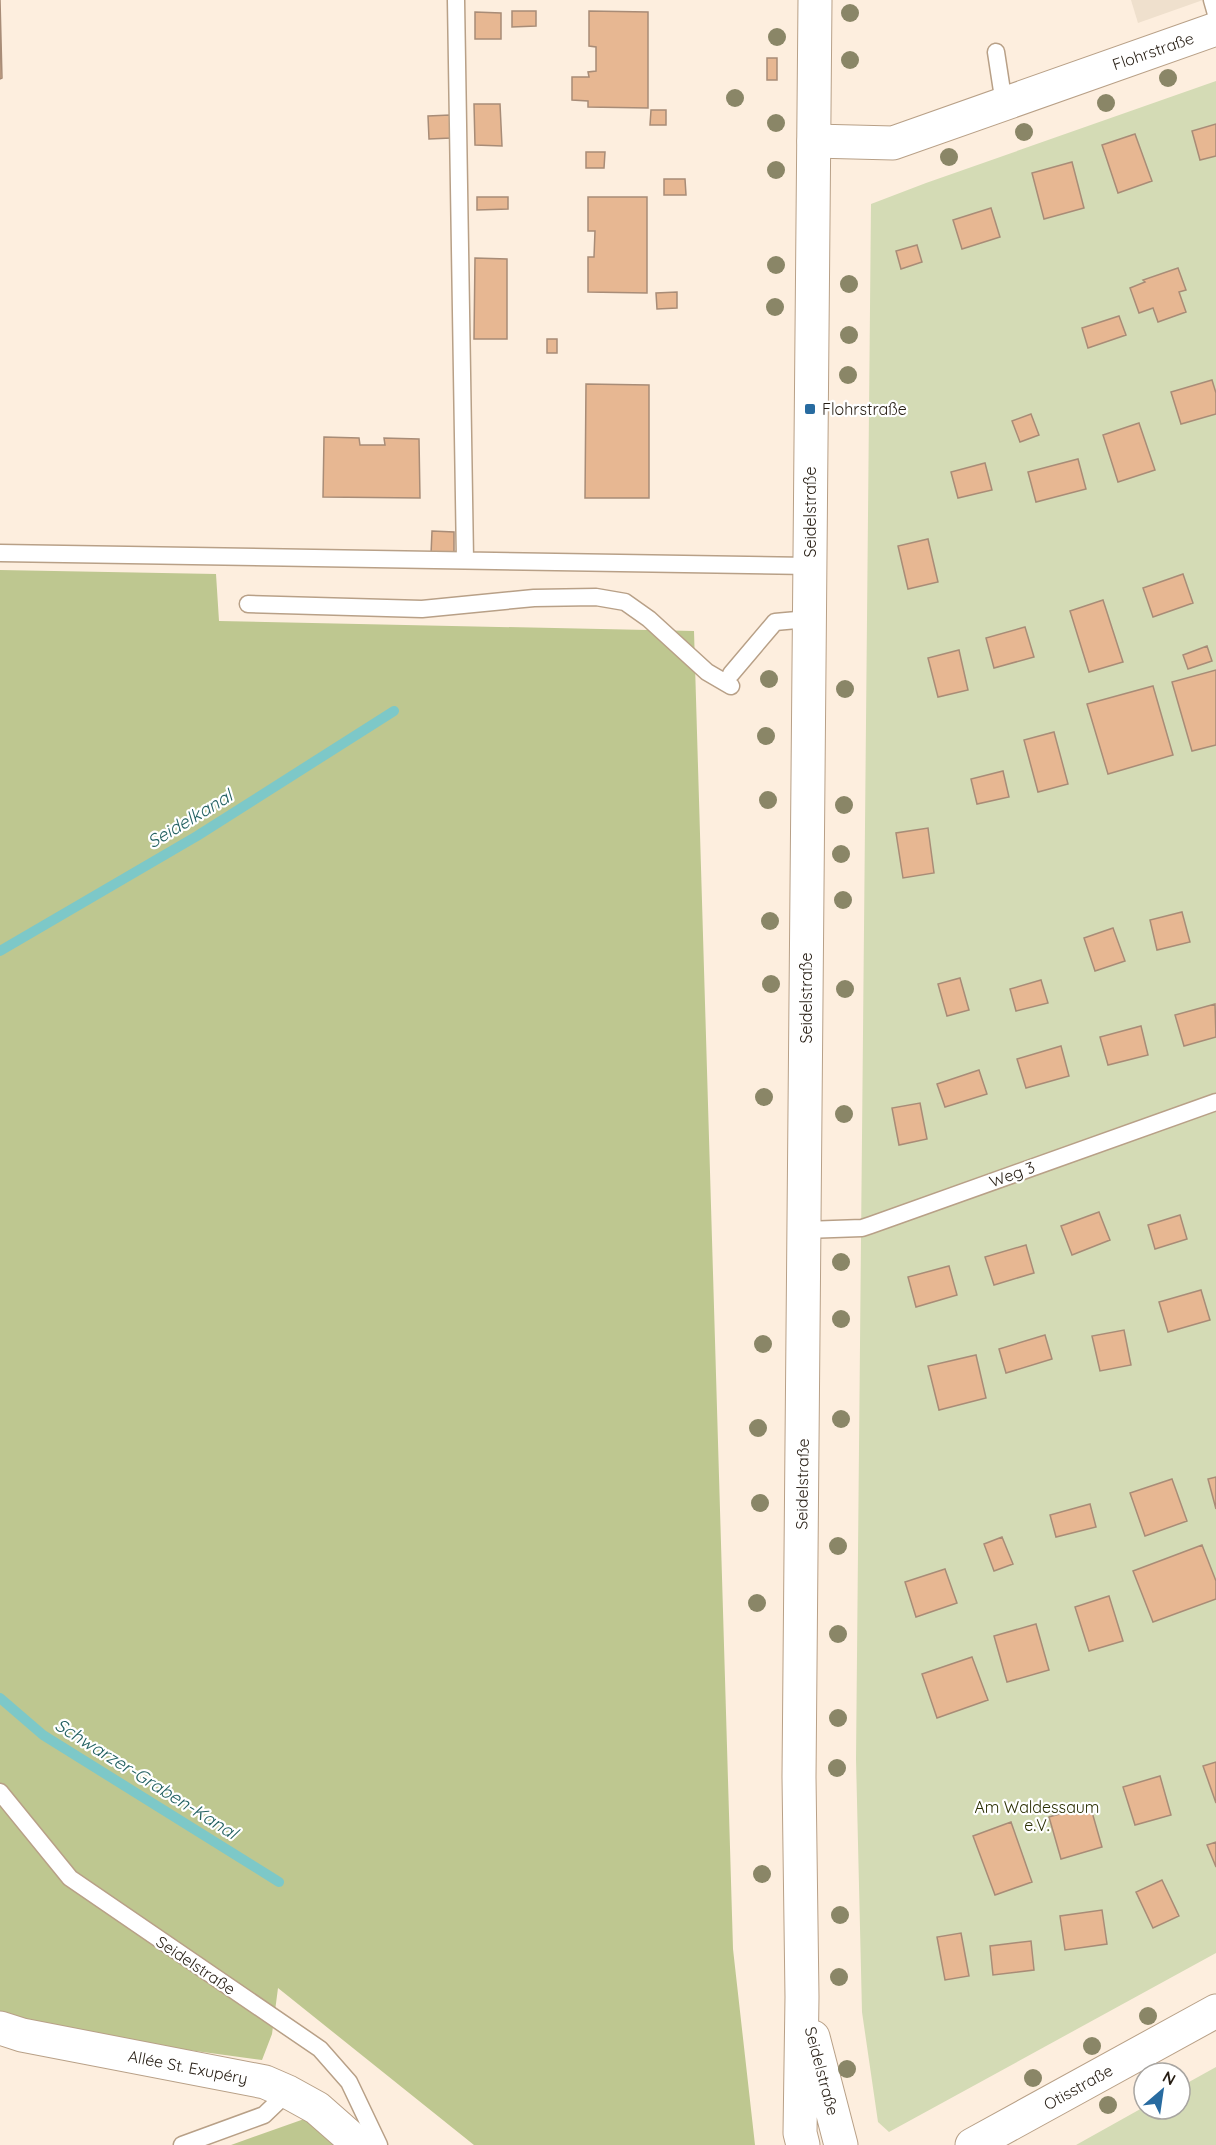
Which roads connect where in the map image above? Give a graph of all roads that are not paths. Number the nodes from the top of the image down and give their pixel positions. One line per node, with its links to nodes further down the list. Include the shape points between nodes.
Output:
1 (456, 0): 10 (lane)
2 (815, 0): 8 (main road, Seidelstraße)
3 (1212, 0): 4 (lane)
4 (1216, 14)
5 (1216, 29): 7 (main road, Flohrstraße)
6 (996, 52): 7 (lane)
7 (1004, 104): 8 (main road, Flohrstraße, via 893,143)
8 (814, 141): 11 (main road, Seidelstraße)
9 (0, 553): 10 (lane)
10 (465, 560): 11 (lane)
11 (810, 566): 13 (main road, Seidelstraße)
12 (248, 604): 13 (lane, via 422,609 534,598 616,600 649,619 707,672 731,680 775,622)
13 (808, 620): 15 (main road, Seidelstraße)
14 (1216, 1102): 15 (lane, Weg 3, via 871,1225)
15 (805, 1230): 17 (main road, Seidelstraße, via 799,1777)
16 (0, 1792): 23 (lane, Seidelstraße, via 70,1878 320,2049 349,2082)
17 (802, 1996): 24 (main road, Seidelstraße); 25 (main road, Seidelstraße)
18 (1216, 2011): 26 (main road, Otisstraße)
19 (0, 2028): 20 (main road, Allée St. Exupéry, via 21,2036 231,2074)
20 (288, 2092): 21 (lane, via 264,2115); 22 (main road, Allée St. Exupéry, via 317,2108)
21 (182, 2145)
22 (359, 2145)
23 (379, 2145)
24 (803, 2145)
25 (841, 2145)
26 (972, 2145)

